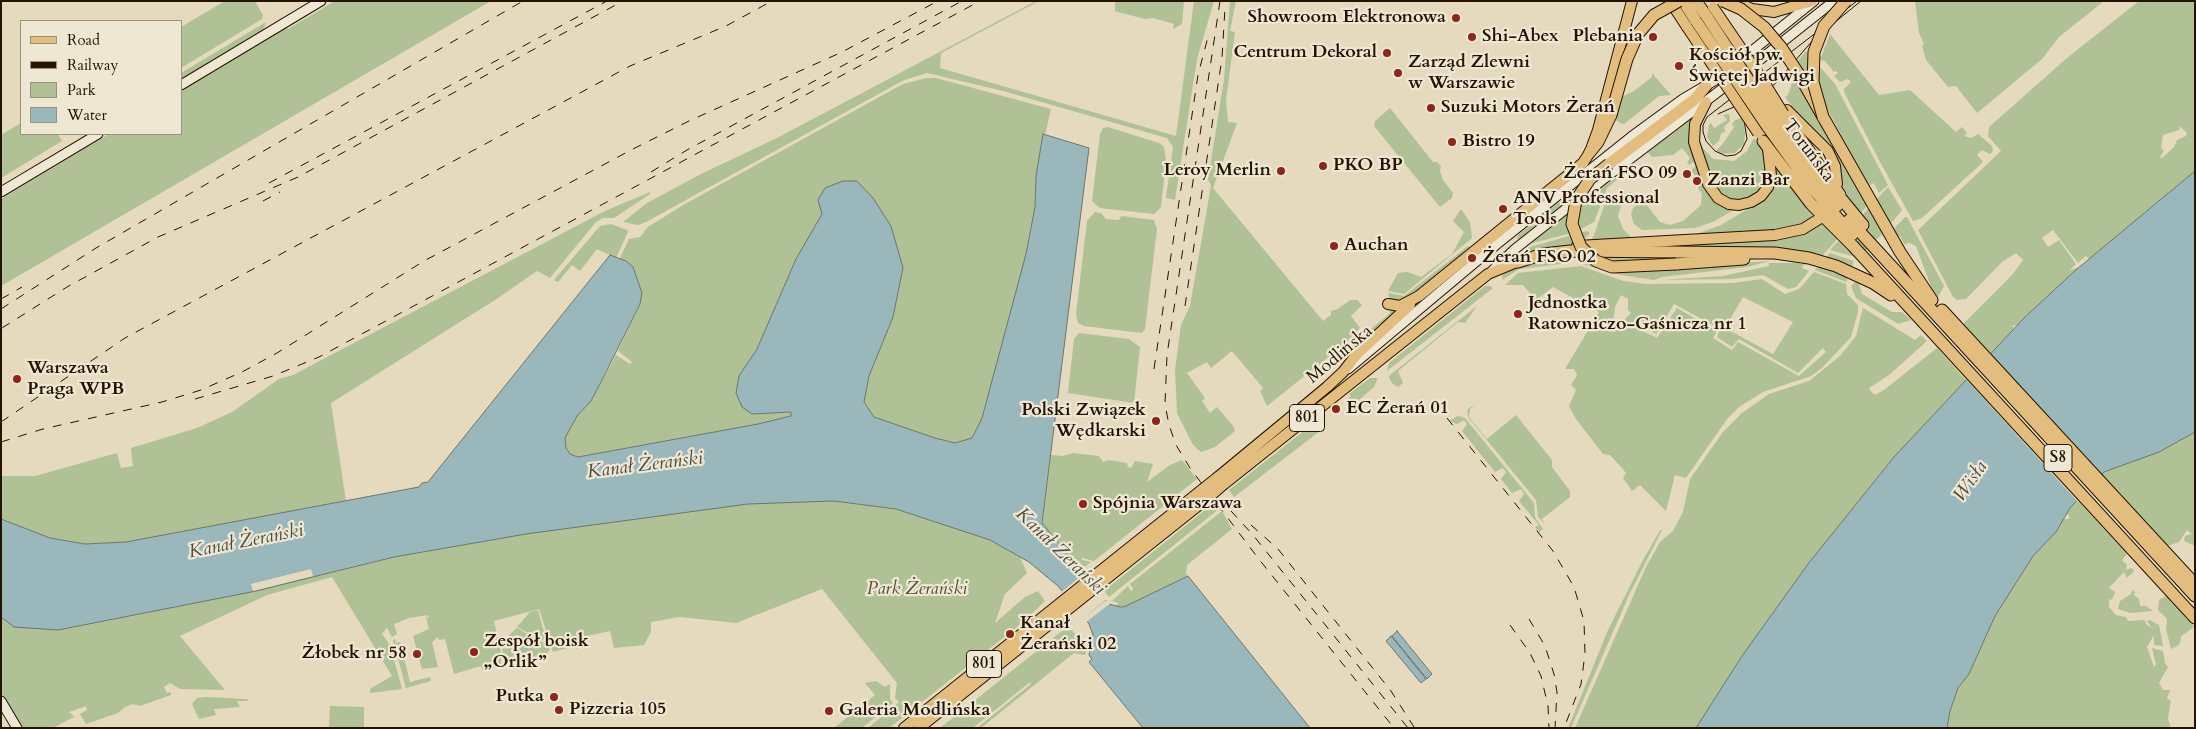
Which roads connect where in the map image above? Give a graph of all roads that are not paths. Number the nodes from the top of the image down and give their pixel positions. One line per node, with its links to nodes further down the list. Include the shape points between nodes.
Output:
1 (321, 1): 13 (main road)
2 (1632, 1): 20 (main road)
3 (1670, 1): 11 (main road, Toruńska)
4 (1679, 1): 20 (highway, bridge, via 1654,15 1638,34 1630,50 1611,115)
5 (1683, 1): 11 (highway, Toruńska / S8)
6 (1696, 1): 11 (highway, Toruńska / S8)
7 (1813, 1): 10 (main road, via 1774,12); 14 (main road, 801)
8 (1834, 1): 15 (main road, 801)
9 (1846, 1): 17 (highway, bridge, via 1824,26 1814,52 1813,82)
10 (1738, 3)
11 (1706, 12): 12 (main road, Toruńska, bridge); 16 (highway, Toruńska / S8, bridge); 17 (highway, bridge, via 1746,12 1769,31 1788,56); 19 (main road, Toruńska, bridge)
12 (1762, 80): 16 (highway, bridge)
13 (182, 83)
14 (1706, 86): 25 (highway, bridge, via 1689,104 1590,179 1579,193 1572,213 1577,241 1588,256 1600,263 1620,267); 32 (main road, Modlińska / 801, via 1682,99 1631,137)
15 (1706, 102): 19 (main road, Toruńska, via 1695,124 1694,142 1709,187 1721,200 1729,204 1744,204 1759,198 1767,190 1772,167 1769,152); 28 (main road, Modlińska / 801, via 1515,249)
16 (1778, 117): 21 (main road, via 1828,151 1835,166); 24 (highway); 24 (highway, Toruńska / S8, via 1809,184)
17 (1823, 117): 27 (highway, via 1869,197)
18 (96, 135): 22 (main road)
19 (1760, 137): 24 (highway, via 1796,187)
20 (1590, 152): 29 (main road, via 1571,174)
21 (1837, 184)
22 (1, 192)
23 (1819, 219): 26 (main road, via 1803,229 1782,234 1567,247)
24 (1843, 219): 27 (highway, Toruńska / S8)
25 (1803, 257): 26 (highway, via 1758,252 1578,250 1549,252); 27 (highway, via 1850,271)
26 (1518, 262): 28 (main road)
27 (1887, 267): 31 (highway); 31 (highway, Toruńska / S8); 31 (highway)
28 (1488, 274): 33 (main road, Modlińska / 801)
29 (1424, 292): 30 (main road, via 1404,305); 32 (main road, via 1357,354)
30 (1388, 304)
31 (1924, 307): 34 (highway); 35 (highway, S8); 37 (highway, S8); 38 (highway)
32 (1343, 372): 33 (main road, Modlińska / 801)
33 (1221, 480): 36 (main road, Modlińska / 801, bridge)
34 (2195, 584)
35 (2195, 596)
36 (1067, 604): 41 (main road, Modlińska / 801); 42 (main road, Modlińska / 801)
37 (2195, 607)
38 (2195, 618)
39 (1, 701): 40 (main road)
40 (17, 728)
41 (904, 728)
42 (919, 728)

